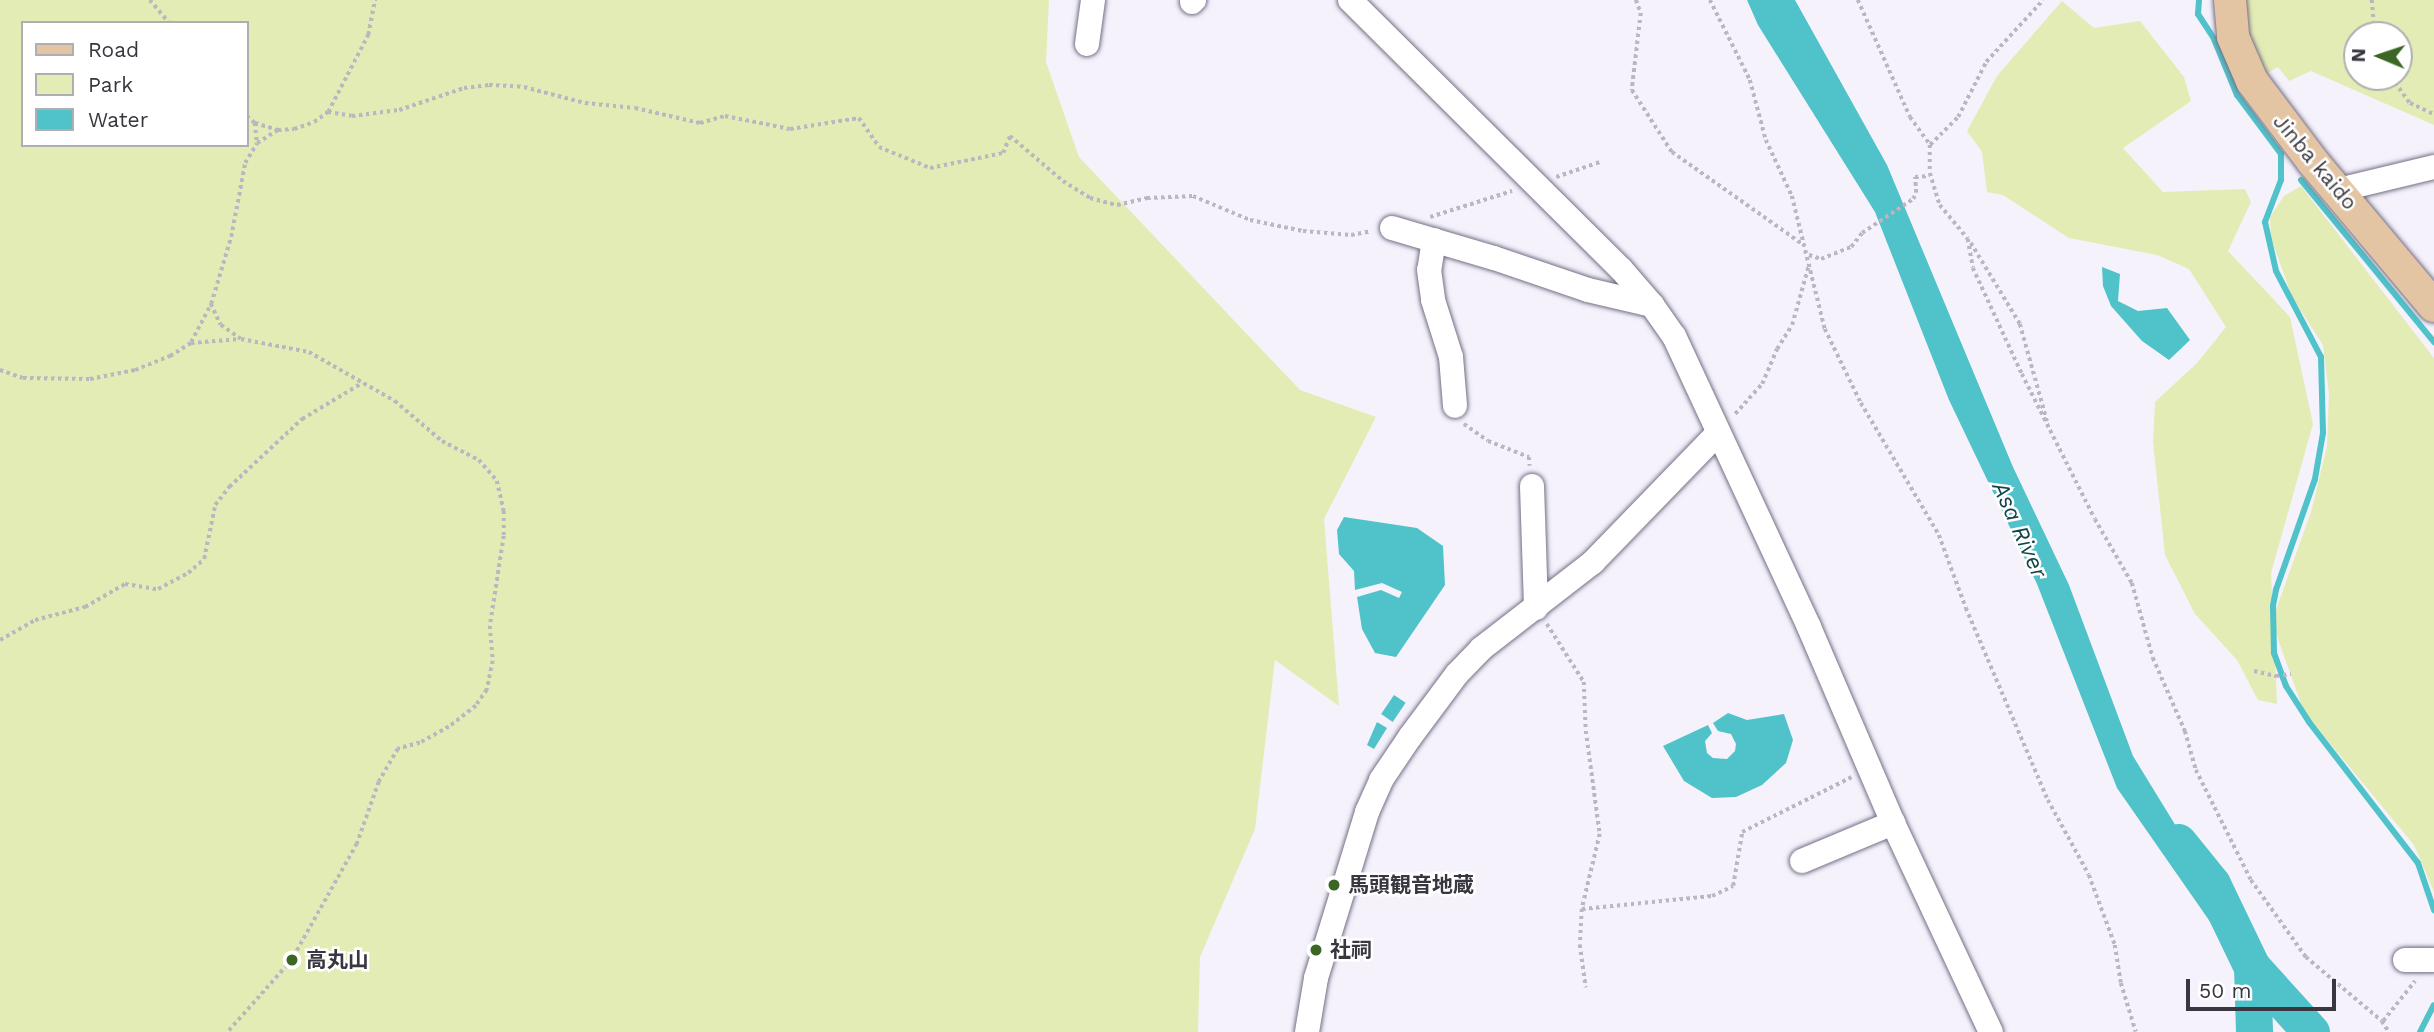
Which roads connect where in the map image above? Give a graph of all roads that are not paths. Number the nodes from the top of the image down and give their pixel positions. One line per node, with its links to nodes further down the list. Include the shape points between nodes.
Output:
1 (1093, 0): 4 (street)
2 (1350, 0): 9 (street)
3 (2230, 0): 6 (main road, Jinba kaido, via 2233,37 2252,81)
4 (1087, 44)
5 (2434, 167): 6 (street)
6 (2338, 190): 10 (main road, Jinba kaido)
7 (1392, 228): 8 (street)
8 (1434, 240): 9 (street, via 1588,290); 11 (street, via 1429,270 1451,358)
9 (1653, 305): 12 (street, via 1674,337)
10 (2434, 306)
11 (1455, 405)
12 (1717, 434): 14 (street, via 1603,553); 15 (street, via 1809,627)
13 (1532, 486): 14 (street)
14 (1536, 608): 17 (street, via 1498,634 1457,674 1381,780 1337,904 1316,978)
15 (1893, 824): 16 (street); 18 (street)
16 (1802, 861)
17 (1307, 1032)
18 (1991, 1032)

